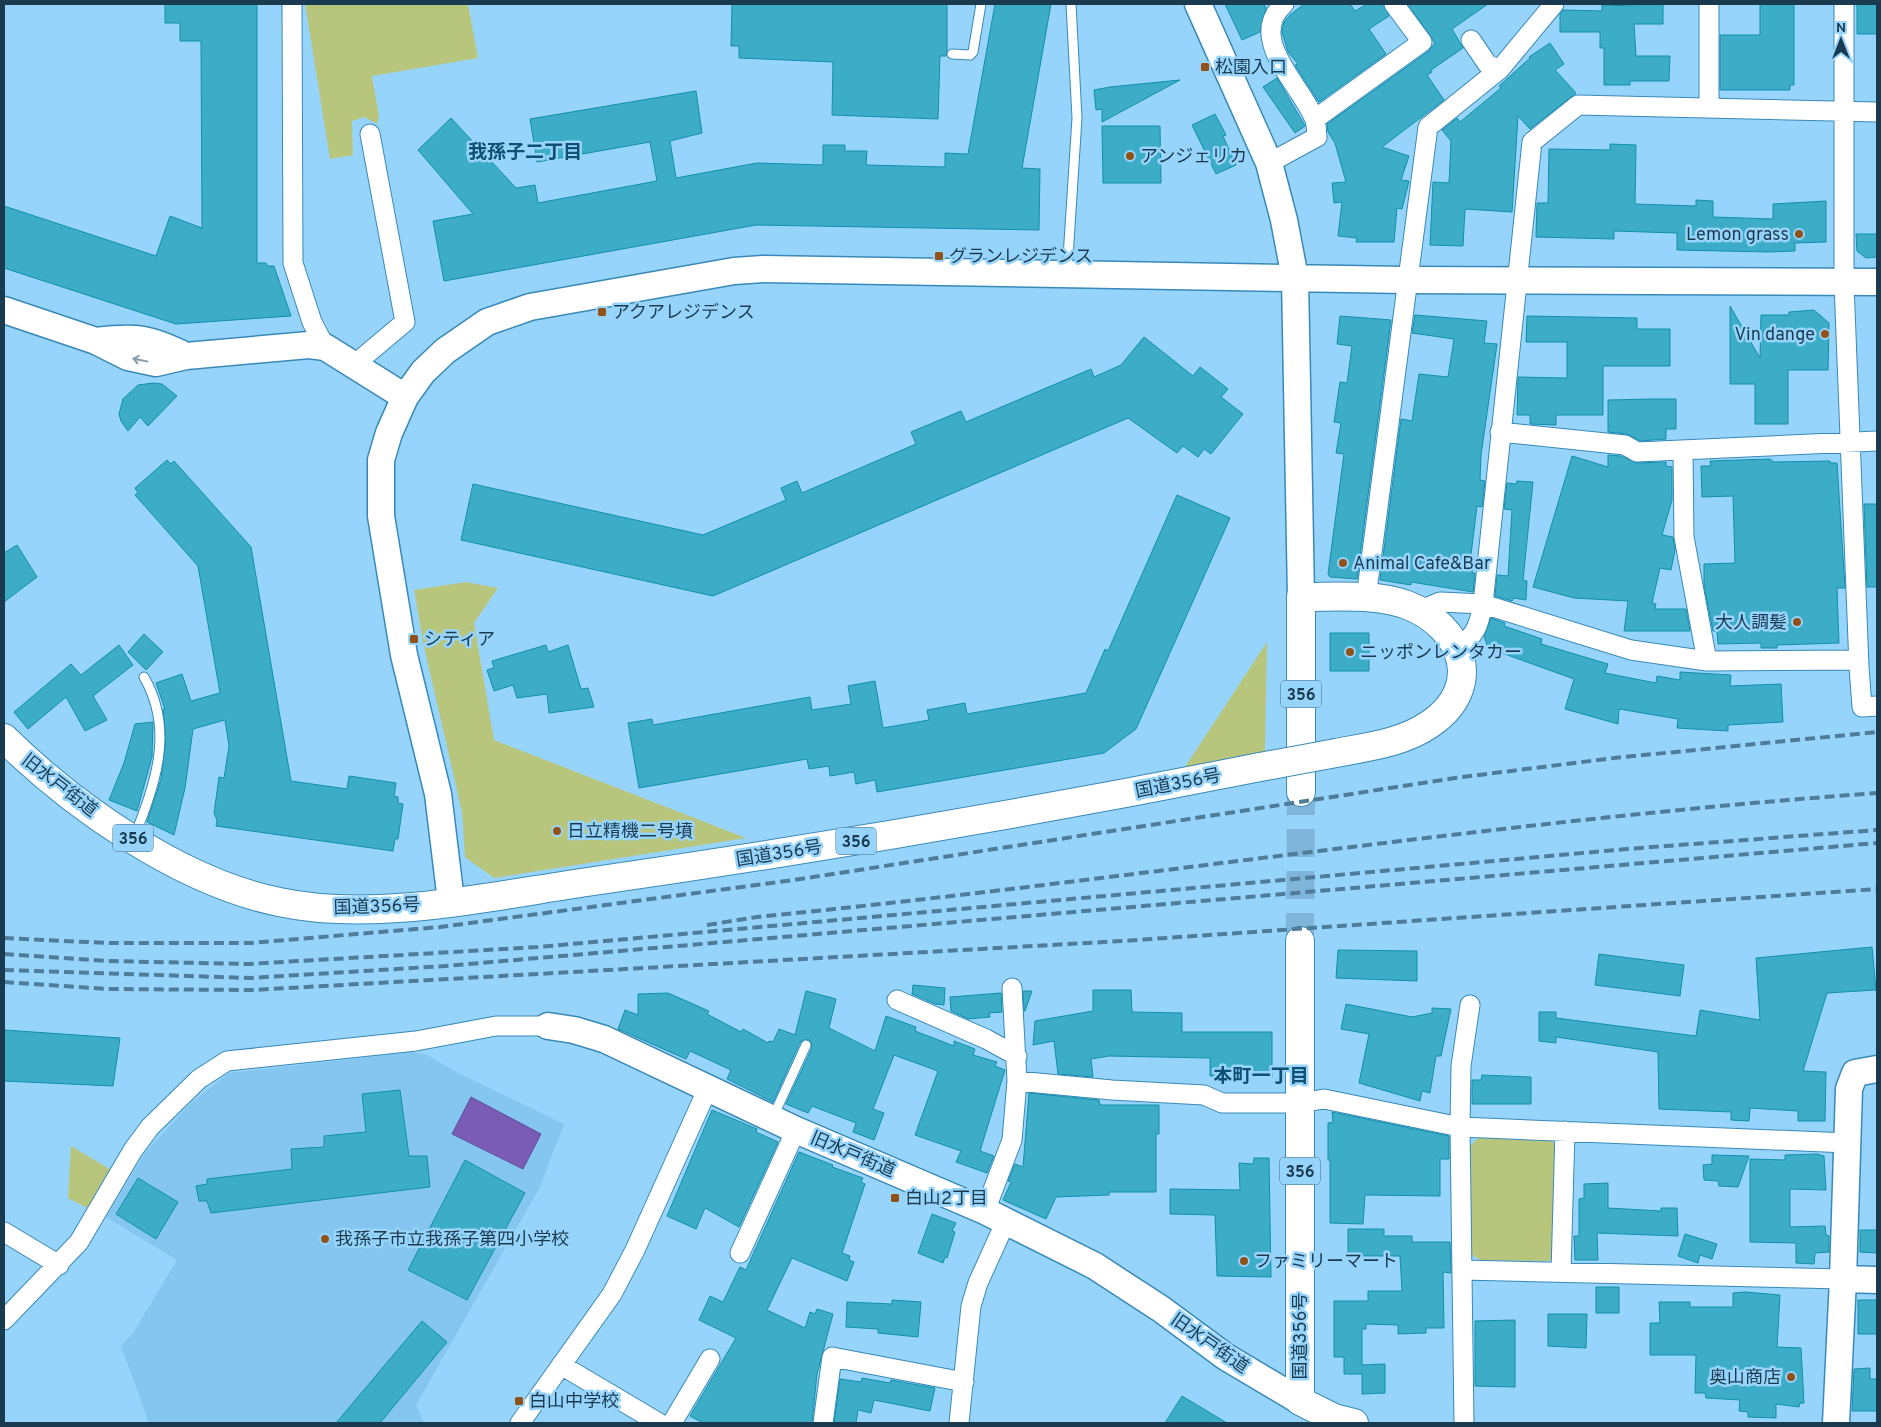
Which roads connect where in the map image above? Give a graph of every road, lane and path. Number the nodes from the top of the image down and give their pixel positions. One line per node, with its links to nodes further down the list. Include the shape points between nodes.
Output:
1 (292, 4): 26 (street, via 293,263 312,322)
2 (981, 4): 11 (lane, via 974,52 970,55)
3 (1071, 4): 19 (lane, via 1077,118)
4 (1198, 4): 18 (street)
5 (1284, 4): 16 (street, via 1275,14 1272,43 1278,59)
6 (1394, 4): 16 (street, via 1422,42)
7 (1554, 4): 12 (street)
8 (1709, 4): 13 (street)
9 (1844, 4): 14 (street)
10 (1471, 40): 12 (street, via 1488,65)
11 (952, 54)
12 (1500, 69): 21 (street, via 1428,127)
13 (1709, 107): 14 (street); 22 (street, via 1578,105 1532,142)
14 (1844, 112): 15 (street); 23 (street)
15 (1877, 112)
16 (1315, 119): 18 (street, via 1317,137)
17 (370, 134): 27 (street, via 405,322)
18 (1269, 163): 20 (street)
19 (1067, 275): 20 (street); 28 (street, via 734,271 530,307 487,322 463,336 423,372)
20 (1295, 278): 21 (street); 33 (street)
21 (1406, 280): 22 (street); 34 (street)
22 (1518, 280): 23 (street); 29 (street)
23 (1844, 282): 24 (street); 31 (street)
24 (1877, 282)
25 (4, 310): 26 (street, via 96,341 128,358 156,364 186,356 310,345)
26 (325, 347): 27 (street)
27 (355, 364): 28 (street)
28 (405, 397): 45 (street, via 382,460 381,516 404,655 438,794)
29 (1500, 432): 32 (street, via 1625,445 1638,452); 35 (street)
30 (1877, 441): 31 (street)
31 (1850, 443): 32 (street); 38 (street)
32 (1683, 450): 39 (street, via 1684,537)
33 (1301, 597): 34 (highway, 国道356号 / 356); 43 (highway, 356)
34 (1366, 598): 36 (highway, 国道356号 / 356, via 1394,601)
35 (1482, 604): 36 (street, via 1440,602); 37 (street, via 1479,624 1469,641); 39 (street, via 1631,650)
36 (1419, 611): 37 (highway, 国道356号 / 356, via 1445,629)
37 (1457, 647): 45 (highway, 国道356号 / 356, bridge, via 1461,679 1451,704 1441,716 1406,736 1336,754 921,831)
38 (1859, 660): 39 (street); 41 (street, via 1862,707)
39 (1706, 661)
40 (144, 677): 44 (lane, via 158,713 161,749)
41 (1877, 706)
42 (4, 738): 44 (highway, 旧水戸街道 / 356, via 63,792)
43 (1301, 792)
44 (133, 838): 46 (highway, 旧水戸街道 / 356, via 218,884)
45 (450, 901): 46 (highway, 国道356号 / 356, via 361,908 318,908)
46 (282, 903)
47 (1300, 941): 57 (highway, 国道356号 / 356)
48 (1012, 988): 53 (street)
49 (897, 1000): 53 (street)
50 (1470, 1005): 59 (street, via 1461,1066)
51 (548, 1026): 56 (street, 旧水戸街道, via 604,1039); 66 (street, via 496,1026 416,1041 227,1061 199,1079 150,1127 132,1150 79,1242)
52 (806, 1045): 58 (lane)
53 (1017, 1056): 55 (street)
54 (1877, 1069): 62 (street, via 1854,1073 1849,1089)
55 (1017, 1081): 57 (street, via 1204,1095 1222,1103); 63 (street, via 1012,1140)
56 (708, 1088): 58 (street, 旧水戸街道); 73 (street, via 612,1294)
57 (1300, 1103): 59 (street, via 1324,1099); 75 (highway, 国道356号 / 356)
58 (772, 1119): 60 (street, 旧水戸街道)
59 (1460, 1127): 61 (street); 67 (street)
60 (796, 1130): 63 (street, 旧水戸街道); 65 (street)
61 (1565, 1131): 62 (street); 68 (street)
62 (1848, 1143): 69 (street)
63 (996, 1216): 74 (street, via 971,1306); 75 (street, 旧水戸街道, via 1095,1266 1226,1357)
64 (4, 1232): 66 (street)
65 (740, 1253)
66 (59, 1265): 71 (street)
67 (1462, 1270): 68 (street); 82 (street)
68 (1561, 1272): 69 (street)
69 (1843, 1280): 70 (street); 83 (street)
70 (1877, 1280)
71 (4, 1320)
72 (710, 1359): 79 (street)
73 (561, 1365): 76 (street); 78 (street)
74 (964, 1382): 80 (street, via 832,1356); 81 (street)
75 (1300, 1401): 77 (highway, 国道356号)
76 (525, 1419)
77 (1340, 1421)
78 (659, 1423)
79 (672, 1423)
80 (824, 1423)
81 (959, 1423)
82 (1464, 1423)
83 (1836, 1423)

